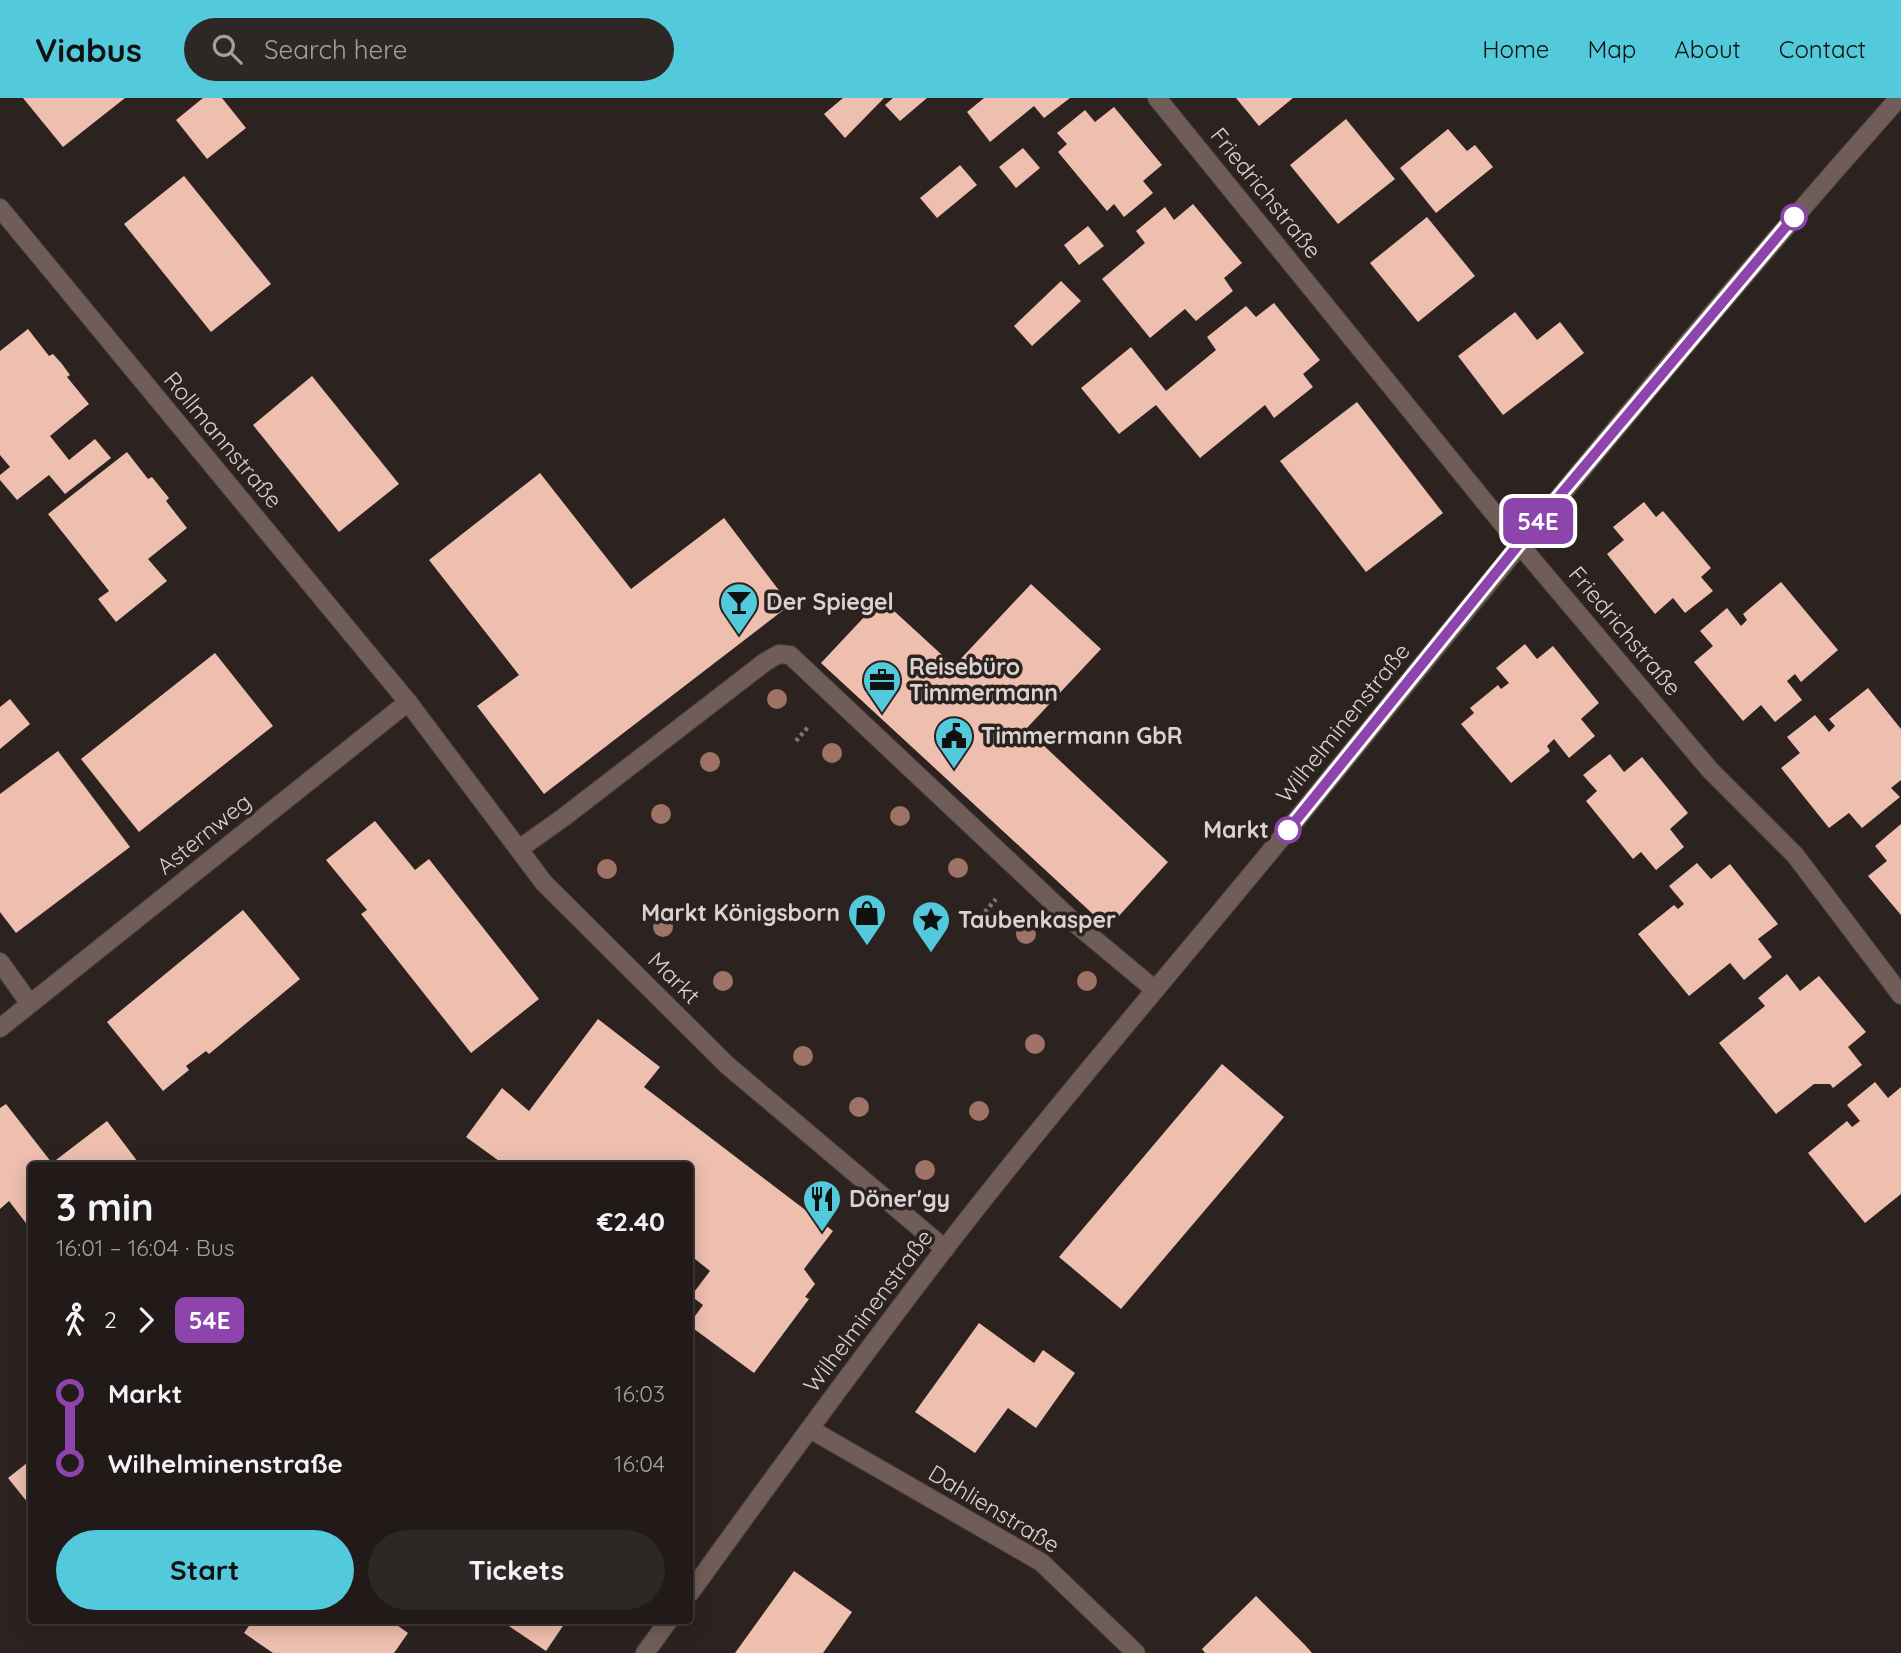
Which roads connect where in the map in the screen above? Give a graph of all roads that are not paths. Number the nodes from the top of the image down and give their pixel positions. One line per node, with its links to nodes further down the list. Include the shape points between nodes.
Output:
1 (1157, 98): 4 (street, Friedrichstraße)
2 (1899, 98): 4 (street, Wilhelminenstraße)
3 (0, 208): 5 (street, Rollmannstraße)
4 (1519, 544): 8 (street, Wilhelminenstraße); 9 (street, Friedrichstraße, via 1710,770 1795,855)
5 (408, 702): 6 (street, Markt); 10 (street, Asternweg)
6 (519, 849): 8 (street, via 765,662 779,654 790,655 1076,924); 12 (street, Markt, via 544,883 727,1065)
7 (0, 962): 10 (street)
8 (1154, 989): 12 (street, Wilhelminenstraße)
9 (1901, 995)
10 (30, 1004): 11 (street, Asternweg)
11 (0, 1028)
12 (944, 1249): 13 (street, Wilhelminenstraße)
13 (810, 1429): 14 (street, Wilhelminenstraße); 17 (street, Dahlienstraße, via 1041,1562)
14 (693, 1589)
15 (666, 1624): 16 (street)
16 (645, 1653)
17 (1136, 1653)

